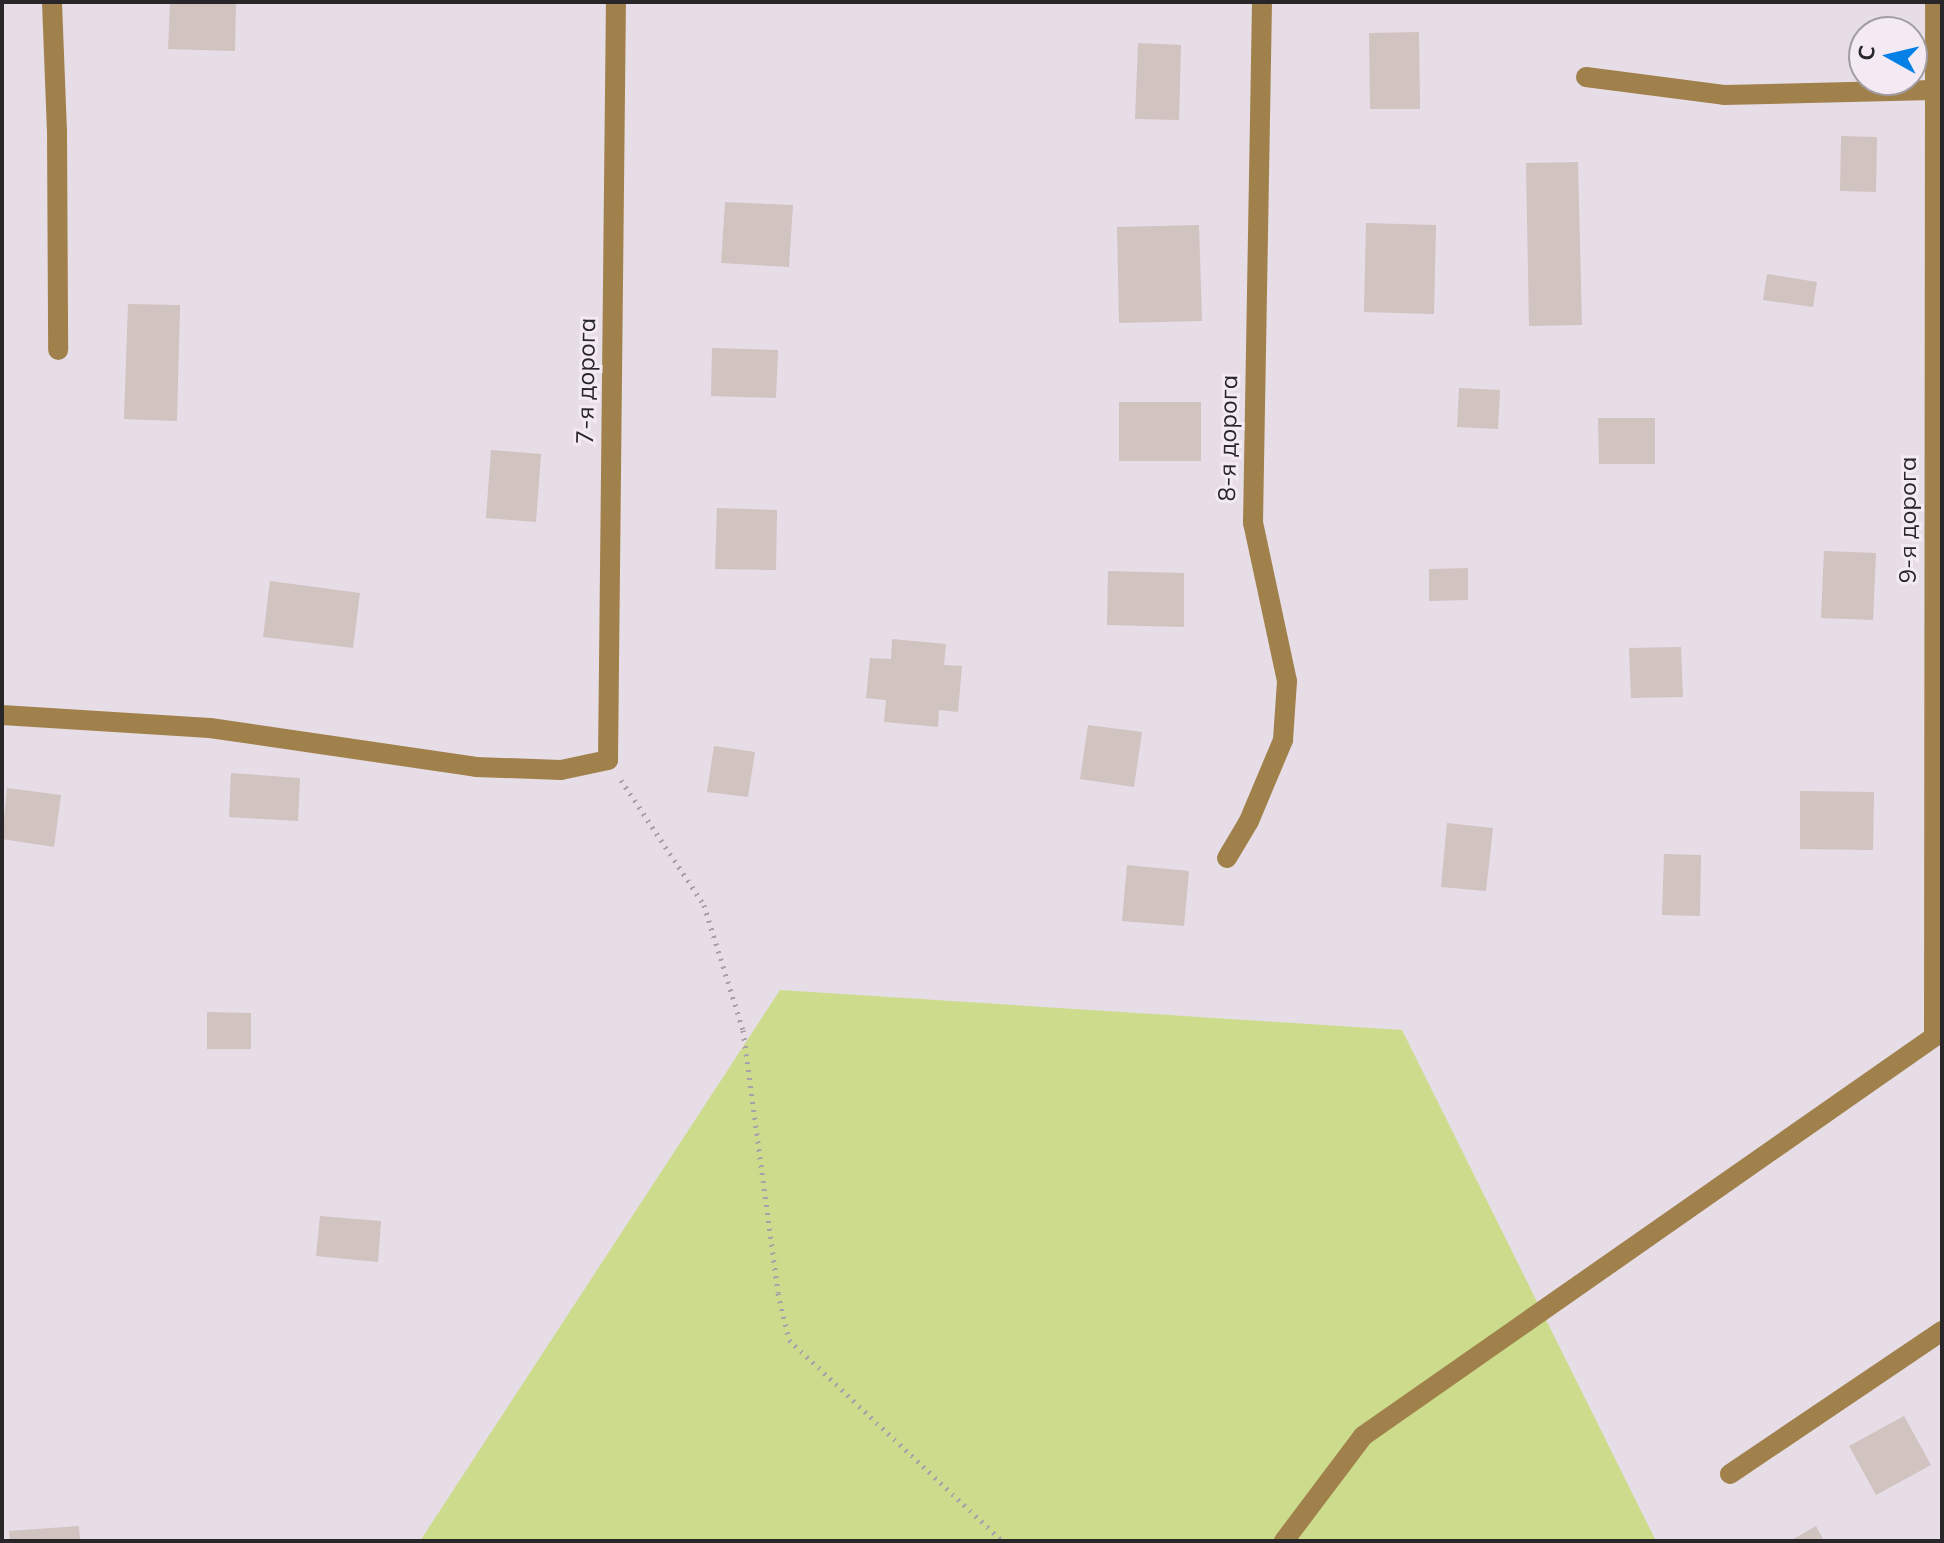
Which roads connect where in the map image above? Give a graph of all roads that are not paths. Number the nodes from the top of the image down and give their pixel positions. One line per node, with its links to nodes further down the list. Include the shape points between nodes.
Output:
1 (52, 2): 7 (street)
2 (616, 2): 8 (street, 7-я дорога, via 608,760 561,770 476,767 210,728)
3 (1262, 2): 9 (street, 8-я дорога, via 1253,523 1287,681 1283,740 1249,821)
4 (1935, 2): 6 (street, 9-я дорога)
5 (1586, 77): 6 (street, via 1724,95)
6 (1933, 90): 10 (street, 9-я дорога)
7 (58, 350)
8 (2, 715)
9 (1227, 858)
10 (1938, 1043): 13 (street, via 1363,1436)
11 (1942, 1331): 12 (street)
12 (1730, 1474)
13 (1284, 1541)

